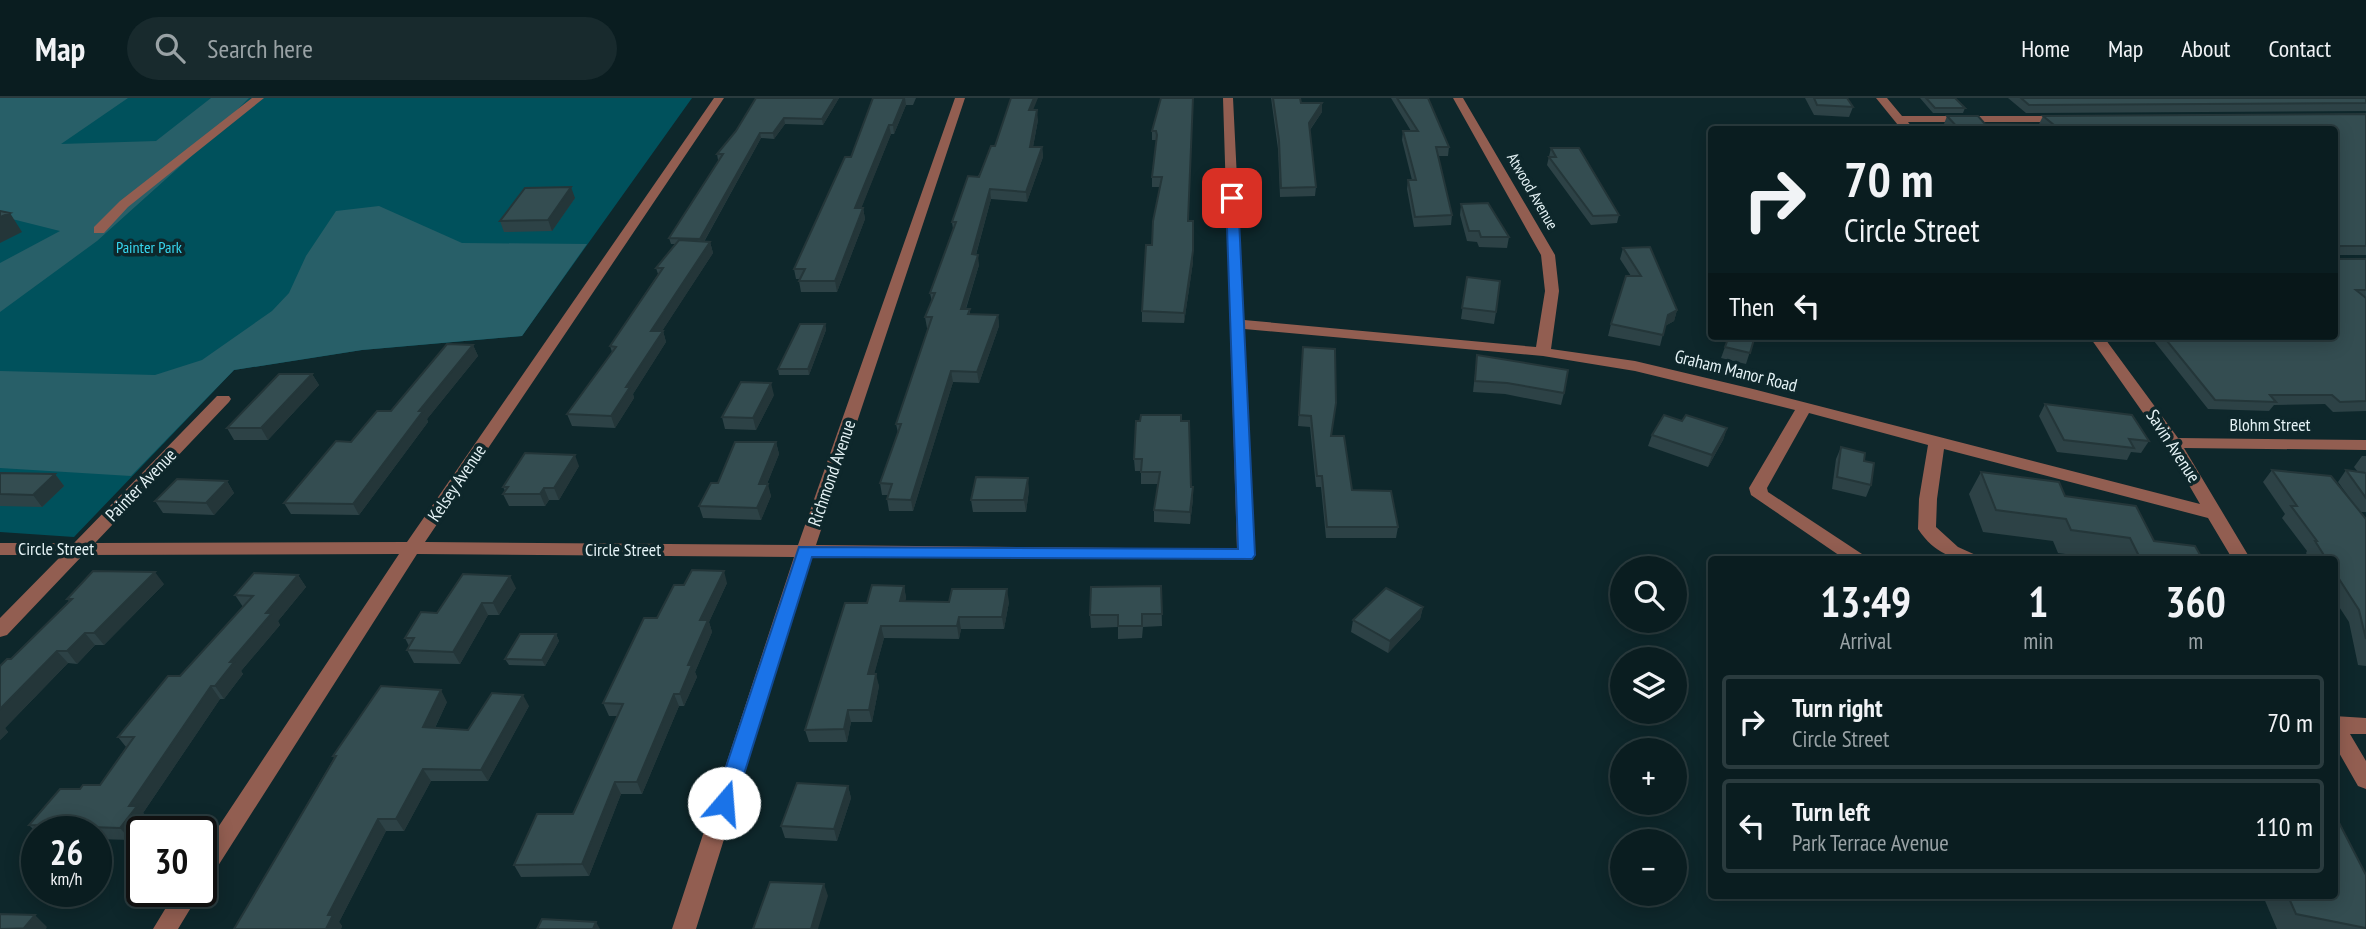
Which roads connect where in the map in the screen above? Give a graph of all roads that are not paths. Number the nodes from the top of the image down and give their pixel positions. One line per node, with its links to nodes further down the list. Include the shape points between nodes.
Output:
1 (259, 98): 10 (street, via 124,204)
2 (719, 98): 21 (street, Kelsey Avenue)
3 (960, 98): 23 (street, Richmond Avenue)
4 (1228, 98): 11 (street)
5 (1458, 98): 13 (street, Atwood Avenue, via 1548,255 1552,291)
6 (1881, 98): 7 (street)
7 (1899, 119): 8 (street); 9 (street)
8 (2074, 119)
9 (1905, 126)
10 (99, 230)
11 (1237, 324): 13 (street, Graham Manor Road); 23 (street, Circle Street, via 1246,555)
12 (2099, 340): 17 (street, Savin Avenue)
13 (1543, 352): 15 (street, Graham Manor Road, via 1635,366)
14 (223, 399): 22 (street, Painter Avenue)
15 (1805, 407): 16 (street, Graham Manor Road); 24 (street, via 1758,488 1760,495)
16 (1937, 442): 19 (street, Graham Manor Road); 25 (street, via 1927,529)
17 (2173, 443): 18 (street, Blohm Street); 19 (street, Savin Avenue)
18 (2366, 445)
19 (2216, 514): 26 (street, Savin Avenue)
20 (0, 548): 22 (street, Circle Street)
21 (412, 548): 22 (street, Circle Street); 23 (street, Circle Street); 32 (street, Kelsey Avenue)
22 (80, 549): 27 (street, Painter Avenue)
23 (805, 551): 35 (street, Richmond Avenue)
24 (1853, 556)
25 (1963, 556)
26 (2240, 556)
27 (0, 630)
28 (2338, 724): 29 (street)
29 (2366, 726)
30 (2338, 729): 31 (street)
31 (2366, 780)
32 (217, 848)
33 (178, 907): 34 (street)
34 (164, 929)
35 (684, 929)

